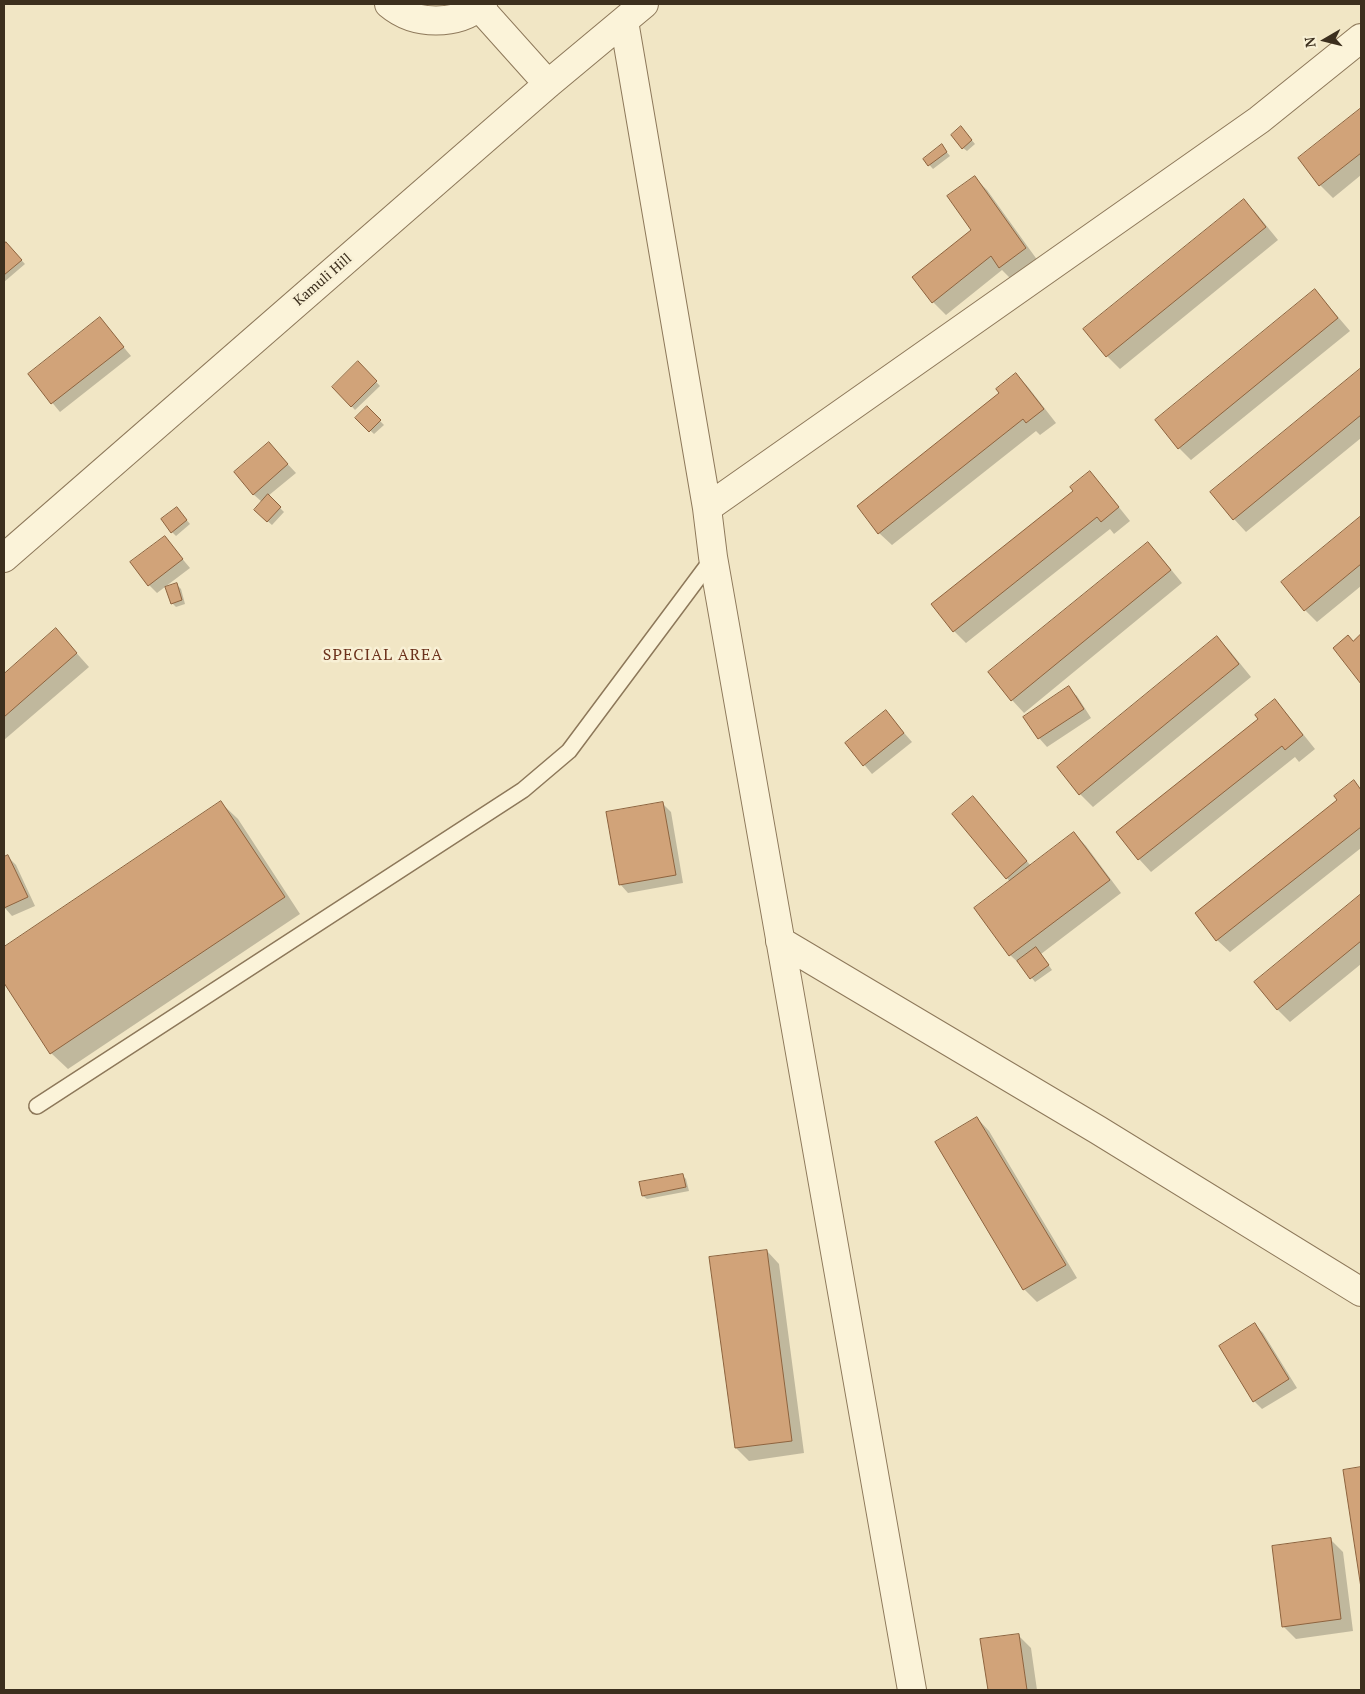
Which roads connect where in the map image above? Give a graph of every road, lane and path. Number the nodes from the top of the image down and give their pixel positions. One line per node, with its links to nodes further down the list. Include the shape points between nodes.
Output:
1 (389, 4): 2 (street, via 410,16 428,20 463,16)
2 (481, 5): 5 (street)
3 (634, 12): 5 (street, Kamuli Hill); 6 (street)
4 (1361, 38): 6 (street, via 1259,120)
5 (548, 84): 8 (street, Kamuli Hill)
6 (707, 508): 7 (street)
7 (714, 557): 9 (street); 10 (lane, via 569,751 522,790)
8 (4, 558)
9 (780, 941): 11 (street, via 1098,1130); 12 (street)
10 (37, 1106)
11 (1361, 1292)
12 (912, 1690)

